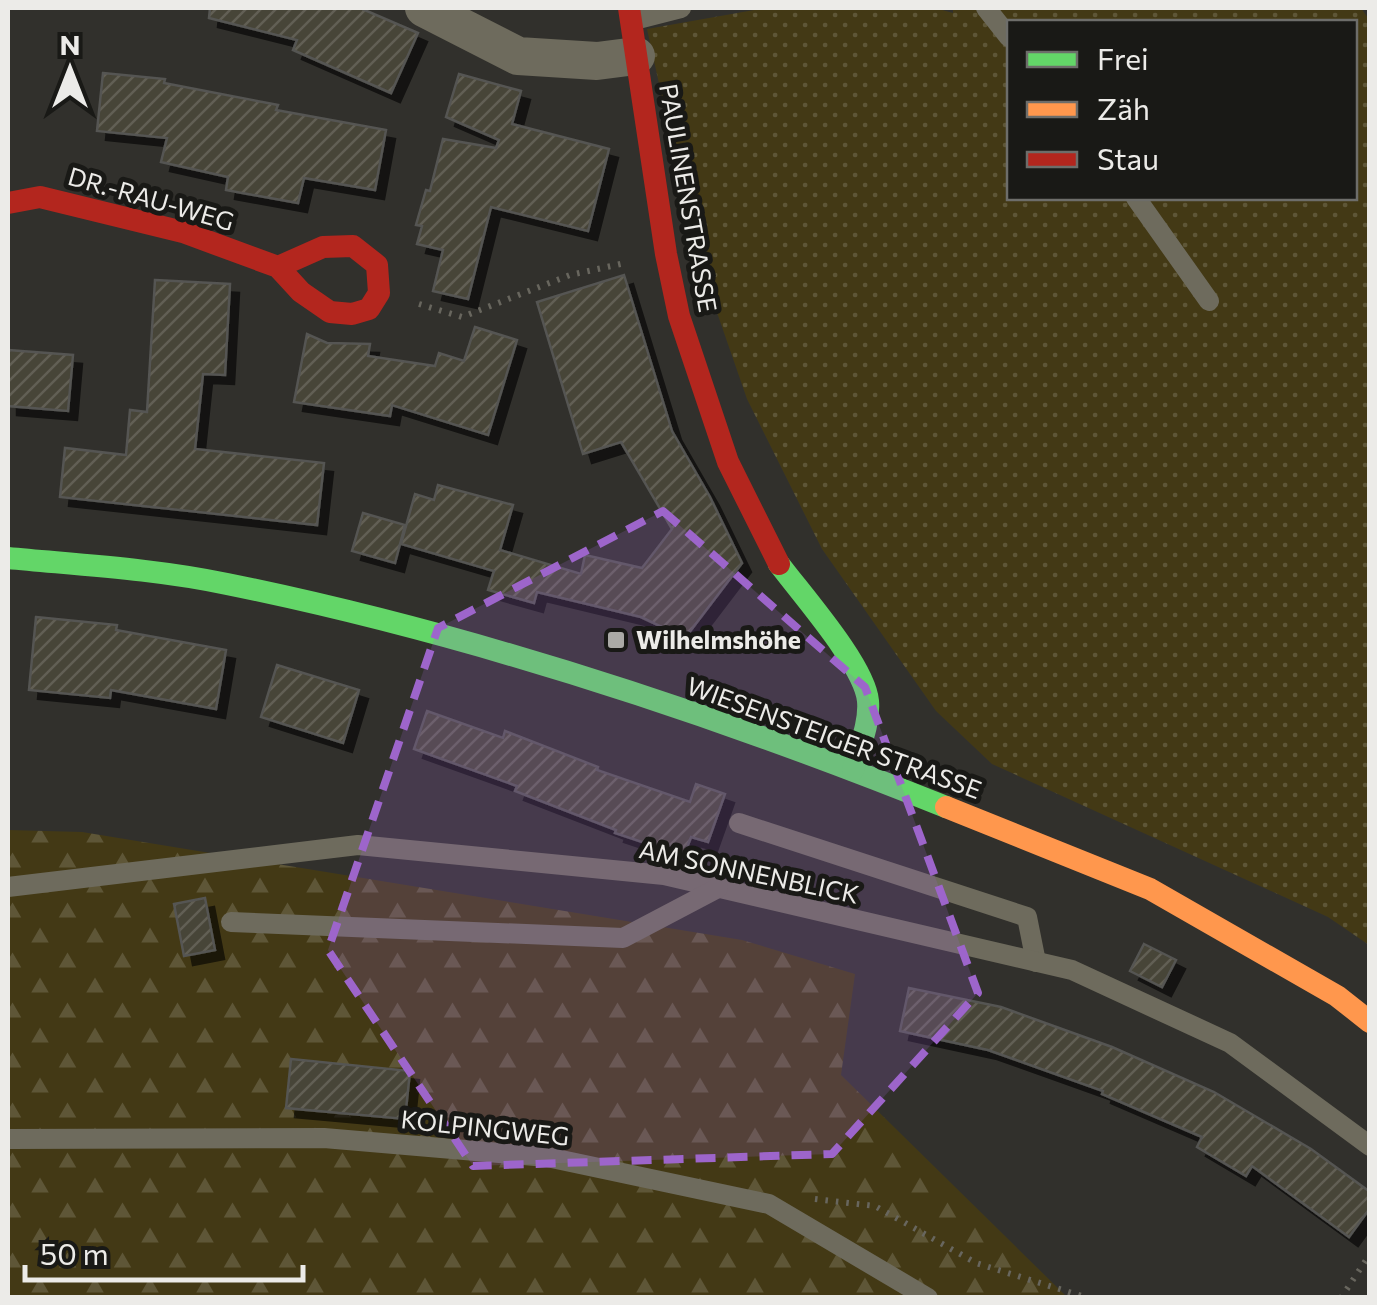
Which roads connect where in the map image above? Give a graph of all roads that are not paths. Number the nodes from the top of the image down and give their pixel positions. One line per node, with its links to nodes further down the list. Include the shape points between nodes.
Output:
1 (424, 8): 4 (street, via 518,56 597,61)
2 (681, 8): 4 (lane)
3 (986, 8): 5 (lane)
4 (632, 28): 11 (main road, PAULINENSTRASSE, via 679,316 728,462 772,554 860,674 868,716)
5 (1007, 33)
6 (1137, 200): 9 (lane)
7 (8, 203): 8 (main road, DR.-RAU-WEG, via 40,197 183,232)
8 (278, 266): 8 (main road, DR.-RAU-WEG, via 330,312 369,309 379,292 377,265 353,246 323,247)
9 (1210, 301)
10 (8, 558): 11 (main road, WIESENSTEIGER STRASSE, via 224,583 418,628 609,685)
11 (853, 770): 17 (main road, WIESENSTEIGER STRASSE, via 1150,889 1337,996)
12 (739, 822): 16 (lane, via 1026,918)
13 (8, 886): 14 (lane, AM SONNENBLICK, via 358,845 664,875)
14 (718, 888): 15 (lane, via 623,938); 16 (lane, AM SONNENBLICK)
15 (231, 922)
16 (1036, 962): 19 (lane, AM SONNENBLICK, via 1072,970 1230,1043)
17 (1370, 1022)
18 (8, 1138): 20 (lane, KOLPINGWEG, via 324,1138 547,1157 769,1204)
19 (1370, 1146)
20 (928, 1298)

